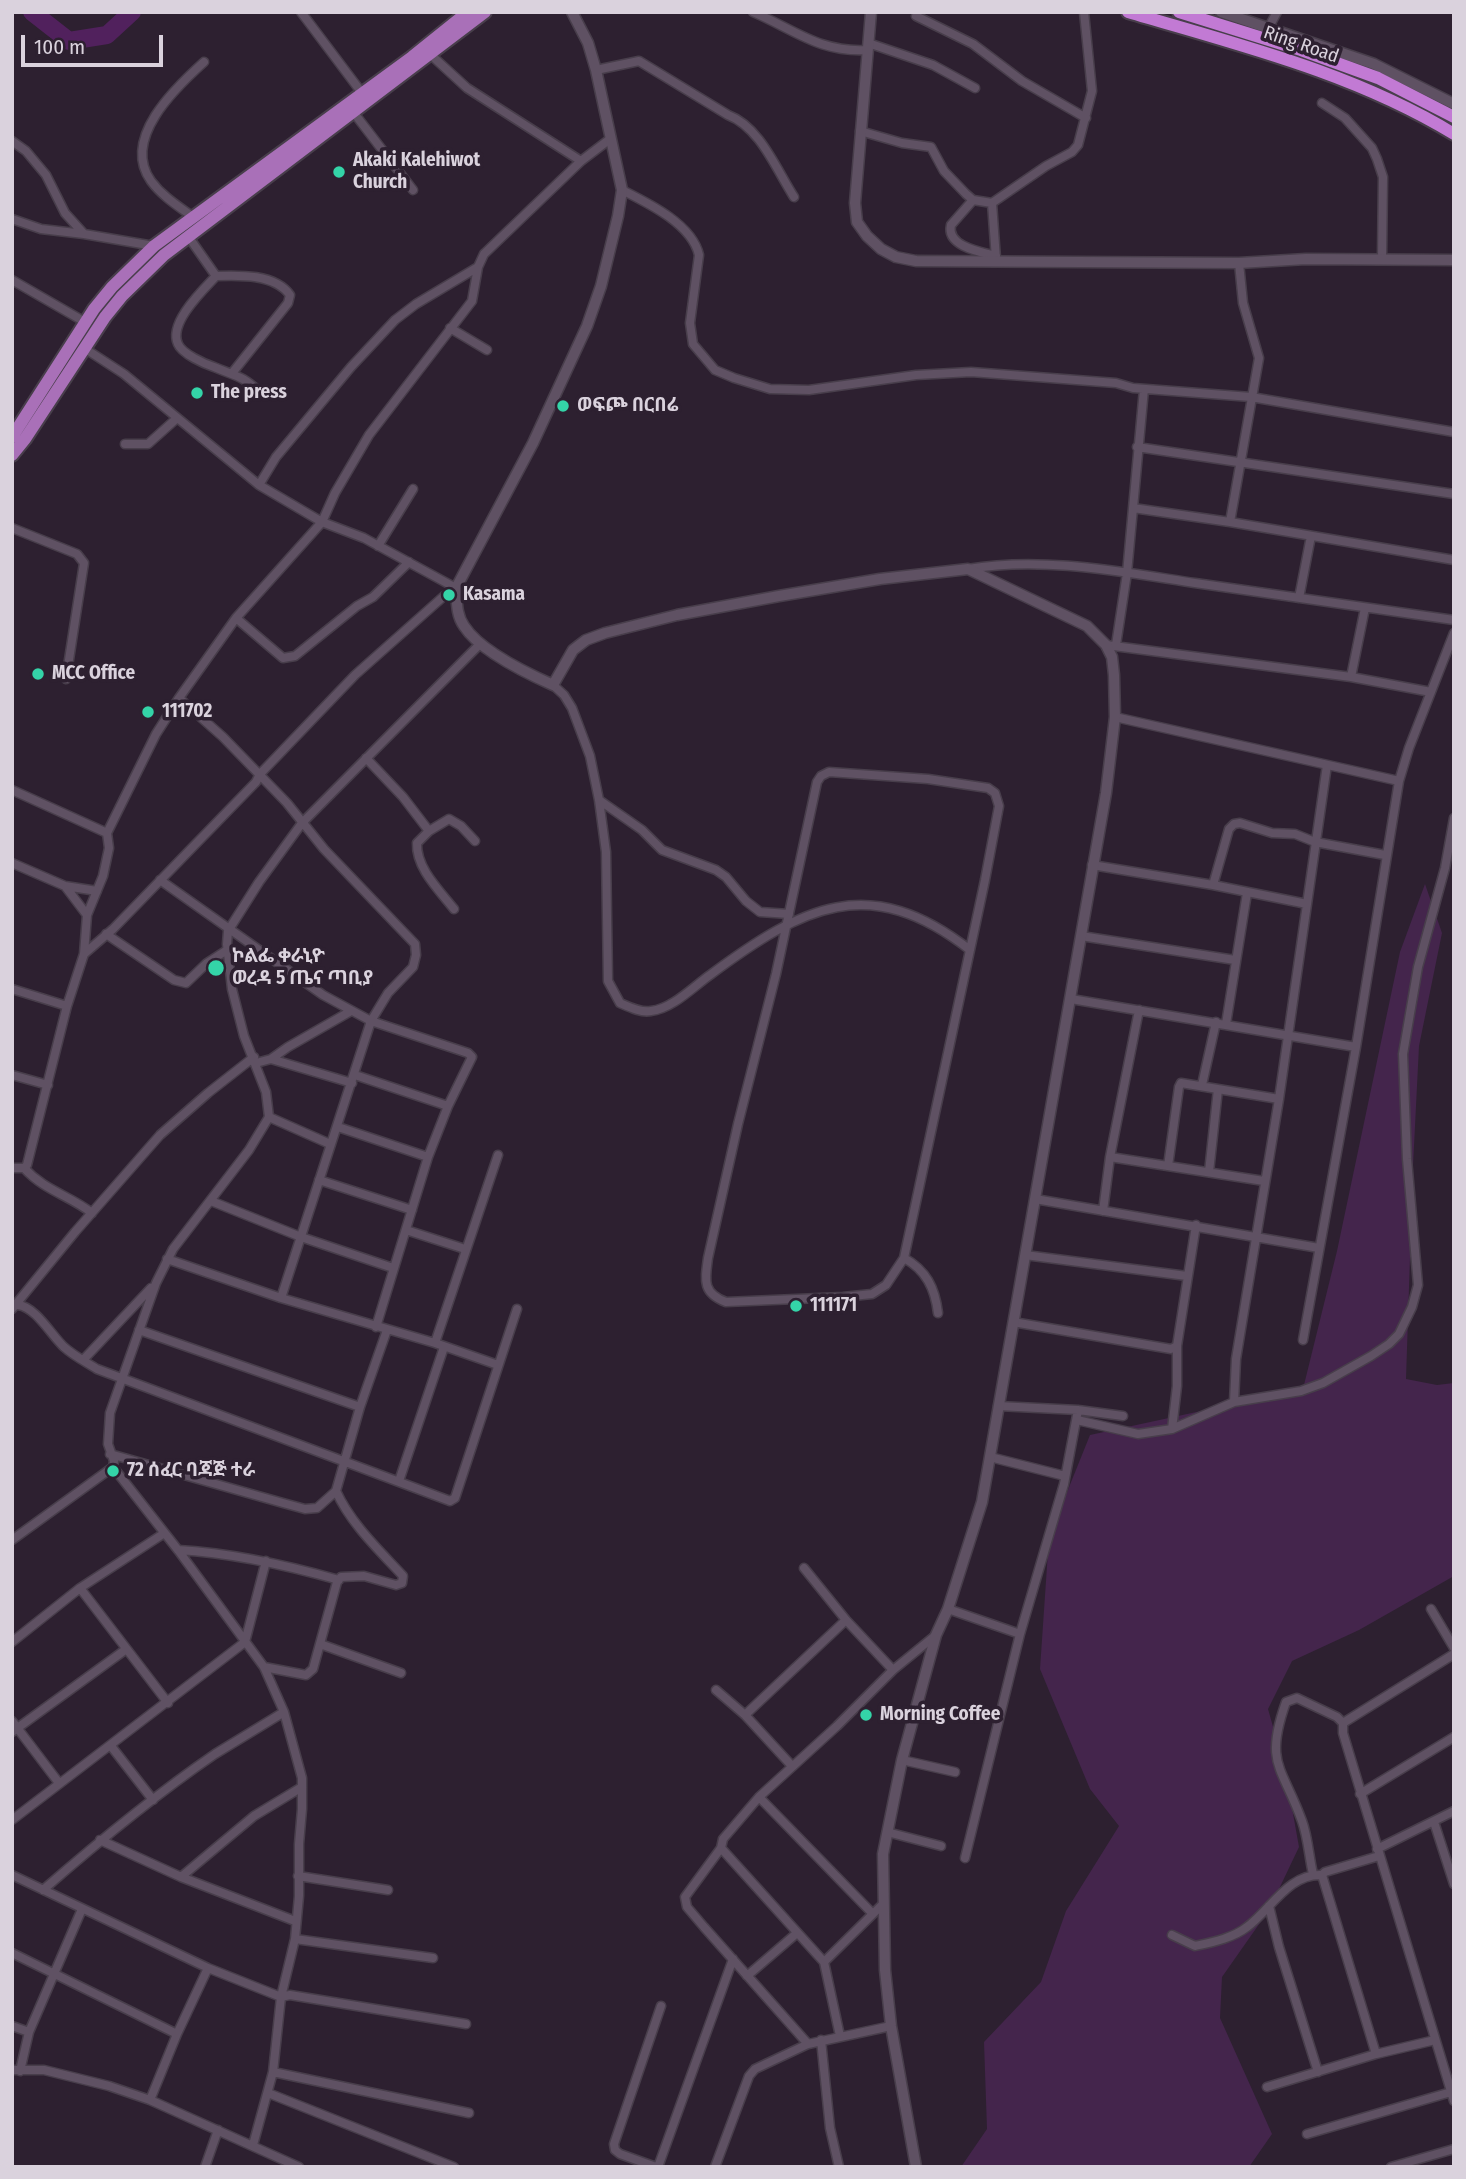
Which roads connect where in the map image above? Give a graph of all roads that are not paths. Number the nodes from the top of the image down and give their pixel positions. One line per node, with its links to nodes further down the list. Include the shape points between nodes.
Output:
1 (301, 12): 19 (street)
2 (468, 12): 19 (main road)
3 (485, 12): 15 (main road)
4 (572, 12): 17 (street)
5 (752, 12): 14 (street, via 820,46 841,51)
6 (871, 12): 14 (street)
7 (1084, 12): 24 (street, via 1092,91)
8 (1128, 12): 26 (highway, Ring Road, via 1370,90)
9 (1179, 12): 23 (highway, Ring Road, via 1378,78)
10 (1221, 12): 13 (street)
11 (1277, 12): 13 (street)
12 (916, 16): 24 (street, via 973,44 1022,81)
13 (1269, 27): 21 (street, via 1374,64)
14 (868, 46): 18 (street, via 933,65); 25 (street)
15 (431, 55): 22 (main road); 29 (street, via 467,88)
16 (204, 62): 35 (street, via 161,105 141,152 150,179)
17 (596, 70): 27 (street); 32 (street, via 639,61 739,120 755,133)
18 (975, 88)
19 (362, 93): 35 (main road)
20 (1322, 103): 40 (street, via 1345,118 1372,148 1384,177)
21 (1454, 104)
22 (354, 113): 30 (street); 38 (main road)
23 (1454, 117)
24 (1086, 118): 34 (street, via 1072,152)
25 (860, 131): 33 (street, via 931,147 944,170); 41 (street, via 855,203 857,222 866,236 889,253 916,261)
26 (1454, 134)
27 (610, 139): 29 (street); 31 (street)
28 (12, 141): 37 (street, via 46,175 65,213)
29 (581, 161): 44 (street, via 484,254)
30 (412, 190)
31 (622, 190): 52 (street, via 658,209 692,236 699,255 690,323 693,344 715,370 734,378 770,389 809,390 971,372); 75 (street, via 601,286 587,326 533,443)
32 (794, 197)
33 (974, 200): 34 (street); 41 (street, via 949,230 962,245)
34 (992, 203): 41 (street)
35 (193, 217): 39 (main road)
36 (12, 219): 37 (street, via 41,229)
37 (84, 234): 39 (street)
38 (188, 236): 45 (street); 49 (main road, via 122,296)
39 (154, 246): 47 (main road, via 112,286)
40 (1382, 258): 42 (street); 43 (street)
41 (996, 260): 43 (street)
42 (1454, 260)
43 (1239, 263): 54 (street, via 1243,303 1259,358)
44 (478, 267): 48 (street, via 472,300); 62 (street, via 395,320 276,457)
45 (216, 276): 51 (street, via 181,318 176,337 182,350); 51 (street, via 276,282 290,295)
46 (12, 280): 47 (street)
47 (85, 322): 57 (main road)
48 (450, 328): 50 (street); 66 (street, via 369,435)
49 (84, 348): 55 (street, via 124,374); 60 (main road)
50 (487, 349)
51 (233, 372): 53 (street)
52 (1144, 389): 54 (street); 59 (street)
53 (261, 393)
54 (1251, 397): 56 (street); 61 (street)
55 (176, 419): 58 (street, via 148,444); 62 (street)
56 (1454, 432)
57 (12, 437)
58 (125, 444)
59 (1137, 447): 61 (street); 65 (street)
60 (12, 455)
61 (1240, 463): 64 (street); 67 (street)
62 (259, 485): 66 (street)
63 (413, 489): 70 (street)
64 (1454, 494)
65 (1133, 508): 67 (street); 74 (street)
66 (322, 522): 70 (street); 78 (street)
67 (1230, 522): 69 (street)
68 (12, 528): 84 (street, via 76,554 84,563)
69 (1311, 536): 71 (street); 76 (street)
70 (379, 546): 72 (street)
71 (1454, 560)
72 (409, 562): 75 (street); 78 (street, via 373,597 289,659)
73 (968, 569): 74 (street, via 1056,566); 82 (street, via 1087,626); 85 (street, via 791,594 605,633 573,650)
74 (1127, 573): 76 (street); 82 (street)
75 (456, 588): 81 (street, via 463,626); 91 (street, via 355,675)
76 (1298, 598): 77 (street)
77 (1365, 608): 79 (street); 83 (street)
78 (236, 618): 87 (street)
79 (1454, 620)
80 (1454, 633): 86 (street)
81 (480, 644): 85 (street); 89 (street)
82 (1111, 645): 83 (street); 88 (street)
83 (1351, 677): 86 (street)
84 (66, 679)
85 (553, 685): 94 (street, via 572,708 590,756)
86 (1431, 692): 92 (street)
87 (179, 698): 91 (street); 98 (street)
88 (1115, 716): 90 (street); 103 (street)
89 (366, 758): 96 (street); 97 (street)
90 (1327, 765): 92 (street); 100 (street)
91 (260, 774): 96 (street); 104 (street)
92 (1399, 781): 101 (street)
93 (12, 790): 98 (street)
94 (599, 800): 111 (street, via 662,850 716,870 760,912); 113 (street, via 606,852 608,981 620,1003 652,1012 670,1004)
95 (1454, 818): 184 (street, via 1418,967 1403,1055 1418,1285 1412,1307 1389,1344 1323,1383)
96 (302, 823): 114 (street); 126 (street, via 415,944 412,967)
97 (429, 831): 99 (street, via 449,819); 110 (street, via 417,843 416,853 432,883)
98 (107, 833): 107 (street, via 109,848)
99 (475, 841)
100 (1315, 842): 101 (street); 105 (street, via 1234,824); 109 (street)
101 (1385, 855): 130 (street)
102 (12, 863): 106 (street)
103 (1092, 865): 105 (street); 116 (street)
104 (160, 880): 114 (street); 115 (street)
105 (1213, 885): 108 (street)
106 (65, 886): 107 (street); 112 (street)
107 (97, 891): 112 (street)
108 (1247, 893): 109 (street); 120 (street)
109 (1307, 904): 129 (street)
110 (454, 909)
111 (789, 914): 113 (street); 118 (street, via 821,776 829,772 878,775 988,788 999,806)
112 (87, 915): 119 (street)
113 (786, 924): 118 (street, via 825,909 886,905 950,934); 164 (street, via 708,1258 708,1290 726,1302 872,1294 886,1285)
114 (228, 930): 117 (street); 125 (street)
115 (106, 934): 117 (street, via 174,980 186,983); 119 (street)
116 (1081, 936): 120 (street); 122 (street)
117 (227, 950): 132 (street, via 238,1011)
118 (970, 950): 164 (street)
119 (84, 954): 123 (street)
120 (1235, 960): 128 (street)
121 (12, 989): 123 (street)
122 (1072, 999): 124 (street); 152 (street)
123 (67, 1006): 136 (street)
124 (1139, 1010): 127 (street); 145 (street)
125 (351, 1011): 126 (street); 131 (street)
126 (371, 1021): 134 (street); 139 (street, via 472,1057)
127 (1216, 1022): 128 (street); 135 (street)
128 (1226, 1024): 129 (street)
129 (1288, 1034): 130 (street); 138 (street)
130 (1356, 1047): 161 (street)
131 (271, 1059): 132 (street); 134 (street)
132 (255, 1060): 140 (street, via 267,1092); 156 (street, via 160,1135)
133 (12, 1075): 136 (street)
134 (354, 1079): 139 (street); 141 (street)
135 (1202, 1085): 137 (street); 146 (street, via 1180,1084)
136 (48, 1086): 148 (street)
137 (1218, 1089): 138 (street); 149 (street)
138 (1279, 1099): 151 (street)
139 (448, 1106): 144 (street)
140 (269, 1117): 142 (street); 153 (street)
141 (338, 1127): 142 (street); 144 (street)
142 (330, 1144): 150 (street)
143 (498, 1155): 162 (street)
144 (428, 1157): 154 (street)
145 (1111, 1157): 146 (street); 155 (street)
146 (1168, 1166): 149 (street)
147 (12, 1168): 148 (street)
148 (24, 1168): 156 (street, via 36,1181)
149 (1209, 1172): 151 (street)
150 (319, 1180): 154 (street); 159 (street)
151 (1264, 1181): 160 (street)
152 (1035, 1199): 155 (street); 163 (street)
153 (211, 1201): 159 (street); 165 (street)
154 (412, 1210): 158 (street)
155 (1103, 1211): 157 (street)
156 (92, 1213): 170 (street)
157 (1196, 1225): 160 (street); 167 (street)
158 (406, 1230): 162 (street); 166 (street)
159 (302, 1237): 166 (street); 169 (street)
160 (1255, 1237): 161 (street); 184 (street)
161 (1319, 1248): 177 (street)
162 (465, 1250): 178 (street)
163 (1025, 1255): 167 (street); 173 (street)
164 (904, 1258): 172 (street, via 918,1266 931,1284)
165 (167, 1259): 168 (street); 169 (street)
166 (393, 1268): 174 (street)
167 (1187, 1276): 179 (street)
168 (156, 1283): 175 (street); 181 (street)
169 (281, 1298): 174 (street)
170 (15, 1307): 181 (street, via 24,1306 64,1347)
171 (517, 1309): 182 (street)
172 (939, 1312)
173 (1013, 1322): 179 (street, via 1171,1349); 185 (street)
174 (376, 1327): 176 (street)
175 (139, 1330): 183 (street); 186 (street)
176 (387, 1330): 178 (street); 186 (street)
177 (1303, 1340)
178 (435, 1343): 180 (street)
179 (1177, 1346): 190 (street)
180 (444, 1347): 182 (street); 196 (street)
181 (84, 1359): 183 (street)
182 (498, 1365): 196 (street, via 455,1498 450,1501)
183 (122, 1377): 191 (street, via 110,1413); 193 (street)
184 (1234, 1402): 190 (street)
185 (998, 1406): 187 (street); 192 (street)
186 (360, 1407): 193 (street)
187 (1078, 1410): 188 (street); 189 (street)
188 (1123, 1416)
189 (1077, 1420): 190 (street, via 1138,1434); 195 (street)
190 (1172, 1429)
191 (110, 1454): 194 (street); 197 (street, via 305,1508 317,1508)
192 (990, 1457): 195 (street); 205 (street, via 982,1502)
193 (344, 1461): 196 (street); 197 (street)
194 (113, 1467): 198 (street); 199 (street)
195 (1065, 1476): 209 (street)
196 (399, 1481)
197 (336, 1491): 203 (street, via 343,1506 402,1576 402,1583 396,1585 353,1575)
198 (163, 1534): 200 (street); 204 (street)
199 (12, 1540)
200 (178, 1550): 201 (street); 211 (street)
201 (266, 1561): 203 (street); 211 (street)
202 (804, 1568): 207 (street)
203 (339, 1580): 212 (street)
204 (80, 1588): 210 (street); 214 (street)
205 (948, 1609): 208 (street); 209 (street)
206 (1431, 1609): 213 (street)
207 (846, 1620): 217 (street); 222 (street)
208 (936, 1634): 217 (street); 227 (street)
209 (1020, 1634): 243 (street)
210 (12, 1642)
211 (245, 1642): 216 (street); 220 (street)
212 (320, 1644): 216 (street, via 313,1669 306,1675); 218 (street)
213 (1454, 1647)
214 (125, 1650): 220 (street); 224 (street)
215 (1454, 1654): 223 (street)
216 (264, 1667): 221 (street)
217 (893, 1670): 228 (street)
218 (401, 1673)
219 (716, 1690): 222 (street)
220 (168, 1703): 226 (street)
221 (284, 1712): 231 (street); 234 (street)
222 (746, 1715): 228 (street)
223 (1343, 1723): 232 (street); 245 (street, via 1297,1698 1286,1702 1277,1729 1279,1772 1303,1822)
224 (14, 1726): 230 (street)
225 (1454, 1737): 232 (street)
226 (111, 1746): 230 (street); 234 (street)
227 (902, 1760): 229 (street); 238 (street)
228 (792, 1766): 233 (street)
229 (955, 1772)
230 (59, 1783): 236 (street)
231 (302, 1787): 246 (street); 247 (street, via 254,1816)
232 (1360, 1794): 242 (street)
233 (759, 1797): 241 (street); 254 (street)
234 (153, 1800): 239 (street)
235 (1454, 1811): 237 (street)
236 (12, 1819)
237 (1434, 1822): 242 (street); 248 (street)
238 (887, 1832): 240 (street); 251 (street)
239 (100, 1840): 247 (street); 249 (street)
240 (941, 1846)
241 (721, 1847): 256 (street); 261 (street, via 685,1897 687,1907)
242 (1378, 1853): 245 (street); 275 (street)
243 (965, 1858)
244 (12, 1875): 249 (street)
245 (1317, 1875): 252 (street, via 1292,1884); 277 (street)
246 (298, 1876): 250 (street); 255 (street)
247 (181, 1877): 255 (street)
248 (1454, 1884)
249 (43, 1890): 253 (street)
250 (388, 1890)
251 (883, 1904): 254 (street); 270 (street)
252 (1269, 1906): 257 (street, via 1247,1927 1209,1943 1195,1946); 280 (street)
253 (82, 1909): 263 (street); 264 (street)
254 (872, 1913): 262 (street)
255 (295, 1921): 258 (street)
256 (797, 1933): 262 (street); 265 (street)
257 (1172, 1935)
258 (295, 1939): 260 (street); 266 (street)
259 (12, 1953): 264 (street)
260 (433, 1958)
261 (733, 1959): 265 (street); 294 (street)
262 (824, 1962): 273 (street)
263 (208, 1968): 266 (street); 272 (street)
264 (54, 1972): 271 (street); 272 (street)
265 (747, 1976): 276 (street)
266 (281, 1997): 268 (street); 279 (street)
267 (661, 2006): 290 (street, via 614,2144 620,2154)
268 (466, 2024)
269 (12, 2026): 271 (street)
270 (891, 2026): 273 (street); 297 (street)
271 (29, 2032): 278 (street)
272 (177, 2034): 284 (street)
273 (840, 2036): 274 (street)
274 (821, 2040): 276 (street); 296 (street)
275 (1435, 2040): 277 (street); 283 (street)
276 (808, 2044): 295 (street, via 762,2064 749,2076)
277 (1376, 2054): 280 (street)
278 (16, 2070): 284 (street, via 44,2070)
279 (273, 2072): 282 (street); 285 (street)
280 (1318, 2072): 281 (street)
281 (1266, 2087)
282 (268, 2093): 288 (street); 293 (street)
283 (1452, 2097): 287 (street)
284 (150, 2100): 286 (street)
285 (469, 2113)
286 (218, 2130): 288 (street); 291 (street)
287 (1307, 2134)
288 (253, 2145): 292 (street)
289 (1454, 2149): 298 (street)
290 (641, 2164): 294 (street)
291 (205, 2167)
292 (299, 2167)
293 (454, 2167)
294 (657, 2167)
295 (715, 2167)
296 (839, 2167)
297 (916, 2167)
298 (1391, 2167)

